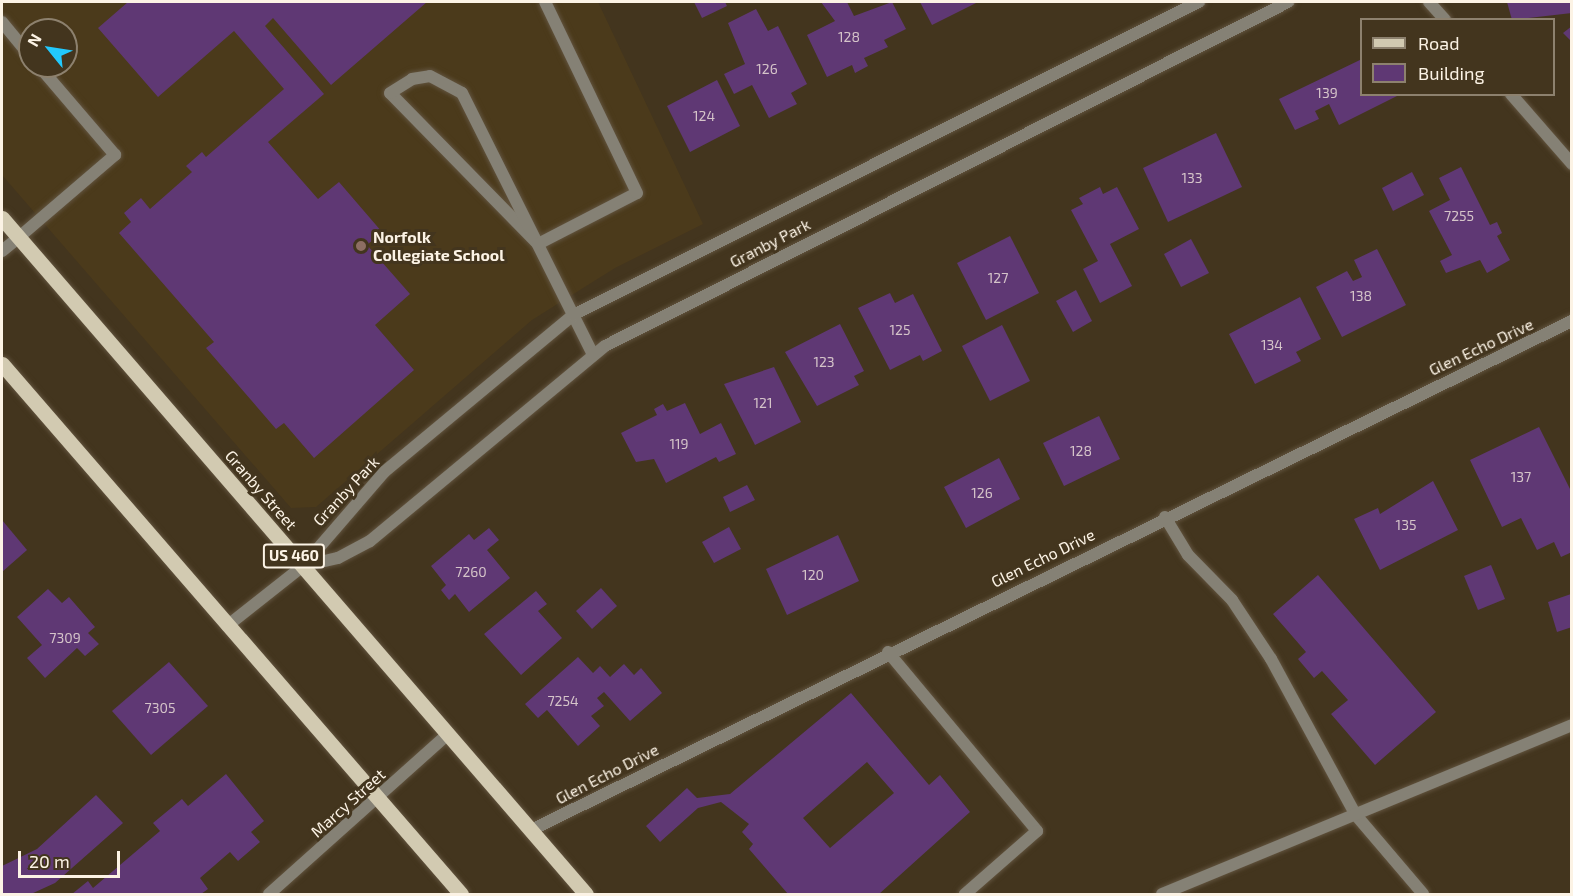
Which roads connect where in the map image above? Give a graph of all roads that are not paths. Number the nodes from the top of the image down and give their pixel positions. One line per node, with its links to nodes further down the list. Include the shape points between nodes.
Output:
1 (545, 2): 13 (street, via 637,193)
2 (1199, 2): 15 (street, Granby Park)
3 (1288, 2): 17 (street, Granby Park, via 647,322)
4 (1430, 2): 5 (street)
5 (1443, 18)
6 (2, 22): 7 (street)
7 (18, 41)
8 (49, 78): 12 (street, via 115,155)
9 (1513, 96): 10 (street)
10 (1572, 164)
11 (2, 218): 12 (main road, Granby Street / US 460)
12 (18, 238): 14 (street); 20 (main road, Granby Street / US 460)
13 (538, 244): 13 (street, via 462,93 430,76 412,79 390,93); 15 (street)
14 (2, 251)
15 (573, 315): 17 (street); 20 (street, Granby Park, via 384,472)
16 (1572, 321): 19 (street, Glen Echo Drive)
17 (593, 355): 20 (street, Granby Park, via 370,541 338,558)
18 (2, 364): 21 (main road)
19 (1165, 517): 22 (street, Glen Echo Drive); 26 (street, via 1188,555 1232,600 1271,659)
20 (303, 566): 21 (street, Granby Park); 24 (main road, Granby Street / US 460)
21 (227, 626): 25 (main road)
22 (888, 652): 27 (street, Glen Echo Drive); 31 (street, via 1037,831)
23 (1572, 724): 26 (street)
24 (448, 734): 25 (street, Marcy Street); 27 (main road, Granby Street / US 460)
25 (377, 798): 28 (street, Marcy Street); 29 (main road)
26 (1355, 814): 32 (street); 33 (street)
27 (531, 830): 30 (main road, Granby Street / US 460)
28 (269, 894)
29 (461, 894)
30 (586, 894)
31 (965, 894)
32 (1162, 894)
33 (1423, 894)

